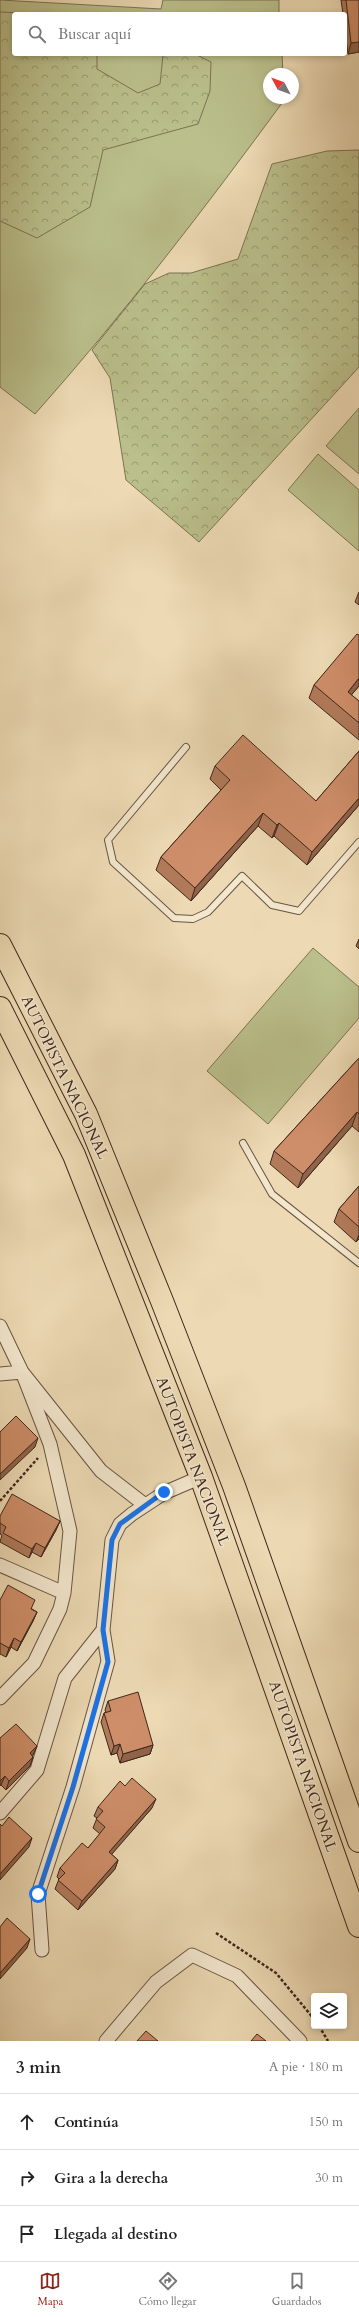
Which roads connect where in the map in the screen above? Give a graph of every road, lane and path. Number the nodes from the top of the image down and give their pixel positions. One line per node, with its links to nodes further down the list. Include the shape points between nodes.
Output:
1 (186, 747): 2 (lane, via 108,840 113,862 174,918 192,919 208,912 242,876 272,904 299,911)
2 (359, 842)
3 (0, 945): 19 (highway, AUTOPISTA NACIONAL, via 86,1114 162,1301 234,1486)
4 (0, 1008): 11 (highway, AUTOPISTA NACIONAL, via 74,1155)
5 (243, 1143): 6 (lane, via 272,1194)
6 (359, 1263)
7 (0, 1326): 8 (street)
8 (22, 1372): 9 (street); 10 (street); 13 (street, via 101,1471)
9 (0, 1374)
10 (50, 1444): 12 (path); 15 (street, via 70,1531)
11 (201, 1478): 13 (street, via 164,1492); 20 (highway, AUTOPISTA NACIONAL)
12 (0, 1501)
13 (146, 1505): 16 (street, via 120,1524 112,1540)
14 (0, 1565): 15 (street)
15 (64, 1593): 17 (street, via 60,1609 34,1663)
16 (103, 1630): 18 (street, via 65,1678 37,1770); 22 (street, via 108,1662 73,1787 38,1894)
17 (0, 1698)
18 (0, 1813)
19 (359, 1841)
20 (359, 1926)
21 (216, 1933): 23 (path, via 276,1973)
22 (42, 1950)
23 (311, 2015)
24 (321, 2029): 27 (path)
25 (106, 2041): 26 (street, via 156,1982 192,1955 237,1976)
26 (300, 2041)
27 (328, 2041)

